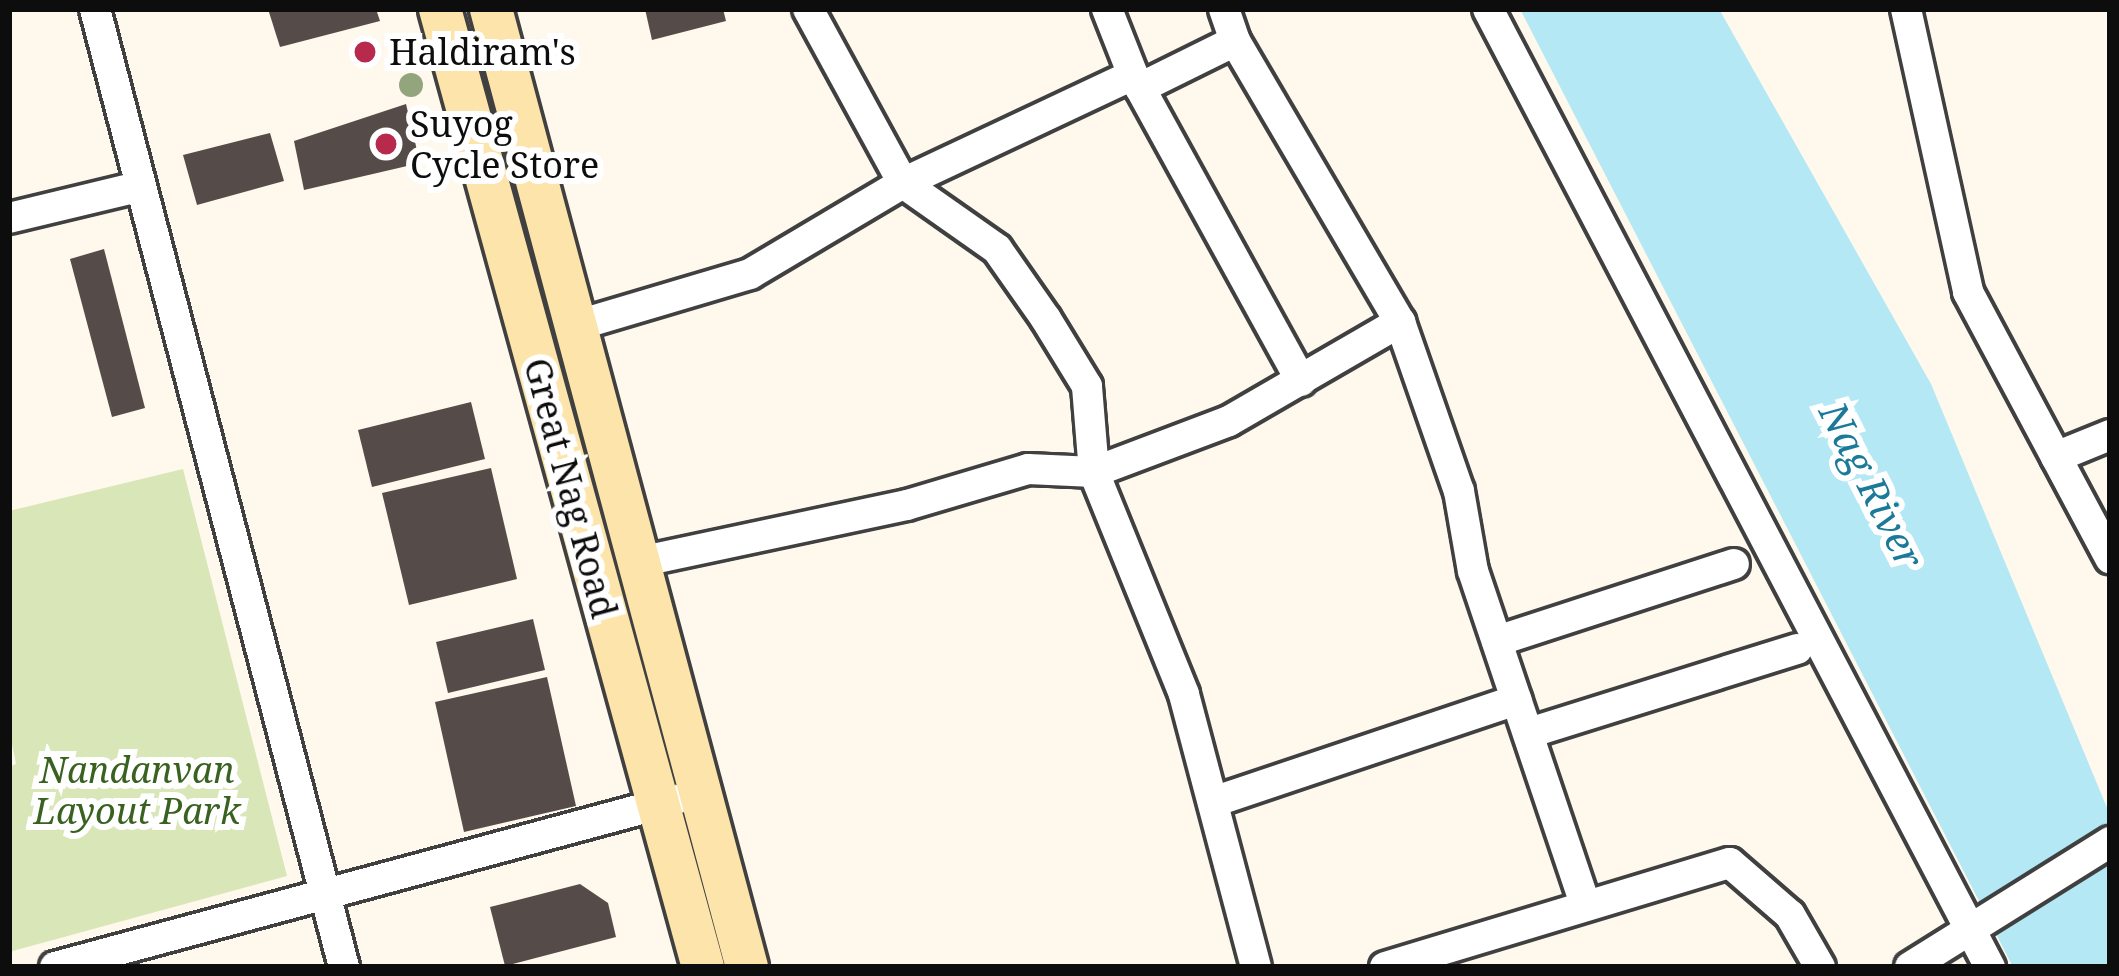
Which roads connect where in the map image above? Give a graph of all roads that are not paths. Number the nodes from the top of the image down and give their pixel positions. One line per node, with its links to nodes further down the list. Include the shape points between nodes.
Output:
1 (95, 9): 12 (street)
2 (440, 9): 27 (main road, Great Nag Road)
3 (491, 9): 15 (main road, Great Nag Road)
4 (808, 9): 11 (street)
5 (1107, 9): 10 (street)
6 (1224, 9): 9 (street)
7 (1488, 9): 32 (street)
8 (1906, 9): 18 (street, via 1968,292)
9 (1234, 41): 10 (street); 14 (street)
10 (1136, 82): 11 (street); 16 (street)
11 (903, 183): 15 (street, via 750,274); 19 (street, via 997,249 1046,319 1087,386)
12 (138, 187): 13 (street); 30 (street)
13 (9, 218)
14 (1400, 322): 16 (street); 23 (street, via 1459,491 1473,571)
15 (572, 327): 21 (main road, Great Nag Road)
16 (1301, 381): 19 (street, via 1229,421)
17 (2110, 435): 18 (street)
18 (2056, 457): 20 (street)
19 (1094, 472): 21 (street, via 1028,469 907,505); 28 (street, via 1184,694)
20 (2110, 558)
21 (634, 563): 27 (main road, Great Nag Road)
22 (1734, 564): 23 (street)
23 (1497, 641): 25 (street)
24 (1797, 649): 26 (street)
25 (1516, 700): 26 (street); 28 (street)
26 (1529, 733): 31 (street)
27 (678, 800): 30 (street); 35 (main road, Great Nag Road); 36 (main road, Great Nag Road)
28 (1216, 801): 37 (street)
29 (2110, 842): 32 (street)
30 (326, 899): 33 (street); 34 (street)
31 (1586, 904): 38 (street); 39 (street, via 1730,863 1790,915)
32 (1968, 928): 40 (street); 41 (street)
33 (55, 967)
34 (344, 967)
35 (703, 967)
36 (747, 967)
37 (1256, 967)
38 (1385, 967)
39 (1820, 967)
40 (1910, 967)
41 (1990, 967)

